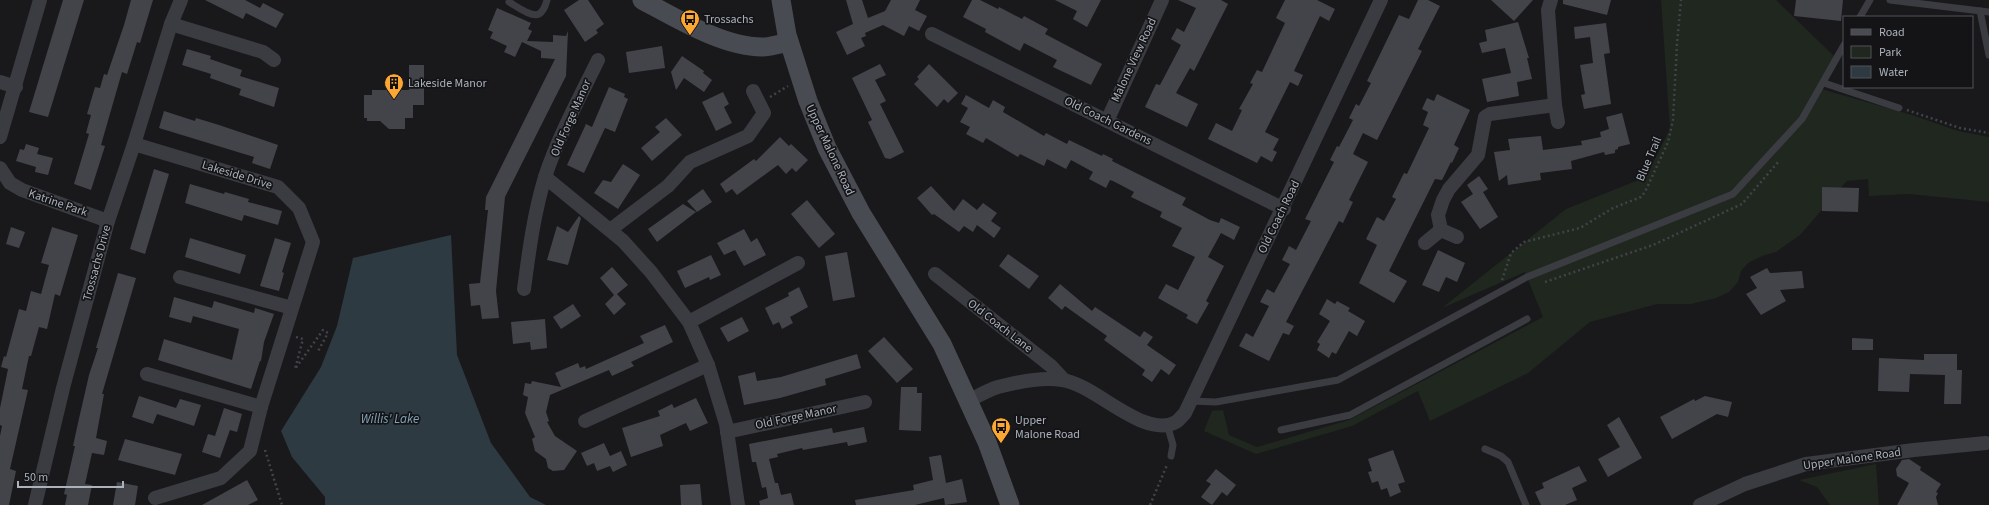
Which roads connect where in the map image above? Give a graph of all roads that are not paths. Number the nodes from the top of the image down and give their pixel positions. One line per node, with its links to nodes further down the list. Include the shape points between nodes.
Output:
1 (40, 0): 24 (street)
2 (181, 0): 15 (street, Trossachs Drive)
3 (547, 0): 10 (lane, via 542,11 534,15)
4 (642, 0): 17 (main road, via 709,33 734,42 761,47)
5 (781, 0): 17 (main road, Upper Malone Road)
6 (1381, 0): 35 (street, Old Coach Road)
7 (1551, 0): 26 (street, via 1548,10)
8 (1870, 0): 14 (lane)
9 (1890, 0): 12 (lane)
10 (509, 2)
11 (1156, 2): 28 (street, Malone View Road)
12 (1980, 11): 13 (lane); 19 (lane)
13 (1989, 12)
14 (1861, 16)
15 (171, 24): 20 (street, via 264,52); 31 (street, Trossachs Drive)
16 (932, 34): 28 (street, Old Coach Gardens)
17 (789, 42): 51 (main road, Upper Malone Road, via 808,101 827,148 860,213 942,344)
18 (1843, 47): 23 (lane)
19 (1989, 55)
20 (274, 60)
21 (598, 60): 33 (street, Old Forge Manor)
22 (0, 82): 24 (street)
23 (1824, 83): 27 (lane); 52 (lane, via 1802,119 1733,194 1527,276 1338,380 1216,402)
24 (16, 87): 30 (street)
25 (756, 97): 37 (street, via 764,113 748,136 690,162 668,186)
26 (1555, 105): 29 (street); 38 (street, via 1485,116 1478,155 1449,189 1443,200 1438,215)
27 (1899, 108)
28 (1106, 121): 35 (street, Old Coach Gardens)
29 (1558, 122)
30 (0, 137)
31 (134, 144): 36 (street, Trossachs Drive); 45 (street, Lakeside Drive, via 278,187 299,208 313,242)
32 (0, 168): 34 (street, Katrine Park)
33 (545, 177): 37 (street); 44 (street, Old Forge Manor, via 534,224)
34 (5, 187): 36 (street, Katrine Park, via 22,190)
35 (1284, 209): 52 (street, Old Coach Road)
36 (108, 220): 63 (street, Trossachs Drive)
37 (610, 230): 47 (street, via 623,240 651,272)
38 (1441, 230): 39 (street); 40 (street)
39 (1457, 237)
40 (1425, 243)
41 (798, 263): 47 (street)
42 (935, 274): 50 (street, Old Coach Lane, via 1051,366)
43 (180, 277): 45 (street)
44 (524, 289)
45 (292, 308): 54 (street, Lakeside Drive)
46 (1527, 319): 57 (lane, via 1350,415)
47 (689, 322): 48 (street)
48 (708, 365): 55 (street); 58 (street)
49 (147, 374): 54 (street)
50 (1064, 380): 51 (street, Old Coach Lane, via 1052,379 997,387); 56 (street, Old Coach Lane, via 1096,394 1135,418 1159,426)
51 (968, 401): 65 (main road, Upper Malone Road, via 987,442)
52 (1190, 401): 56 (street, Old Coach Road, via 1185,414 1176,422)
53 (865, 402): 58 (street, Old Forge Manor)
54 (261, 407): 62 (street, Lakeside Drive, via 250,451 221,478)
55 (586, 421)
56 (1167, 424): 61 (lane, via 1173,445)
57 (1281, 430)
58 (727, 432): 64 (street)
59 (1986, 443): 67 (street, Upper Malone Road, via 1806,464 1745,484)
60 (1485, 449): 66 (lane, via 1508,462)
61 (1171, 456)
62 (155, 498)
63 (35, 505)
64 (738, 505)
65 (1010, 505)
66 (1526, 505)
67 (1700, 505)

